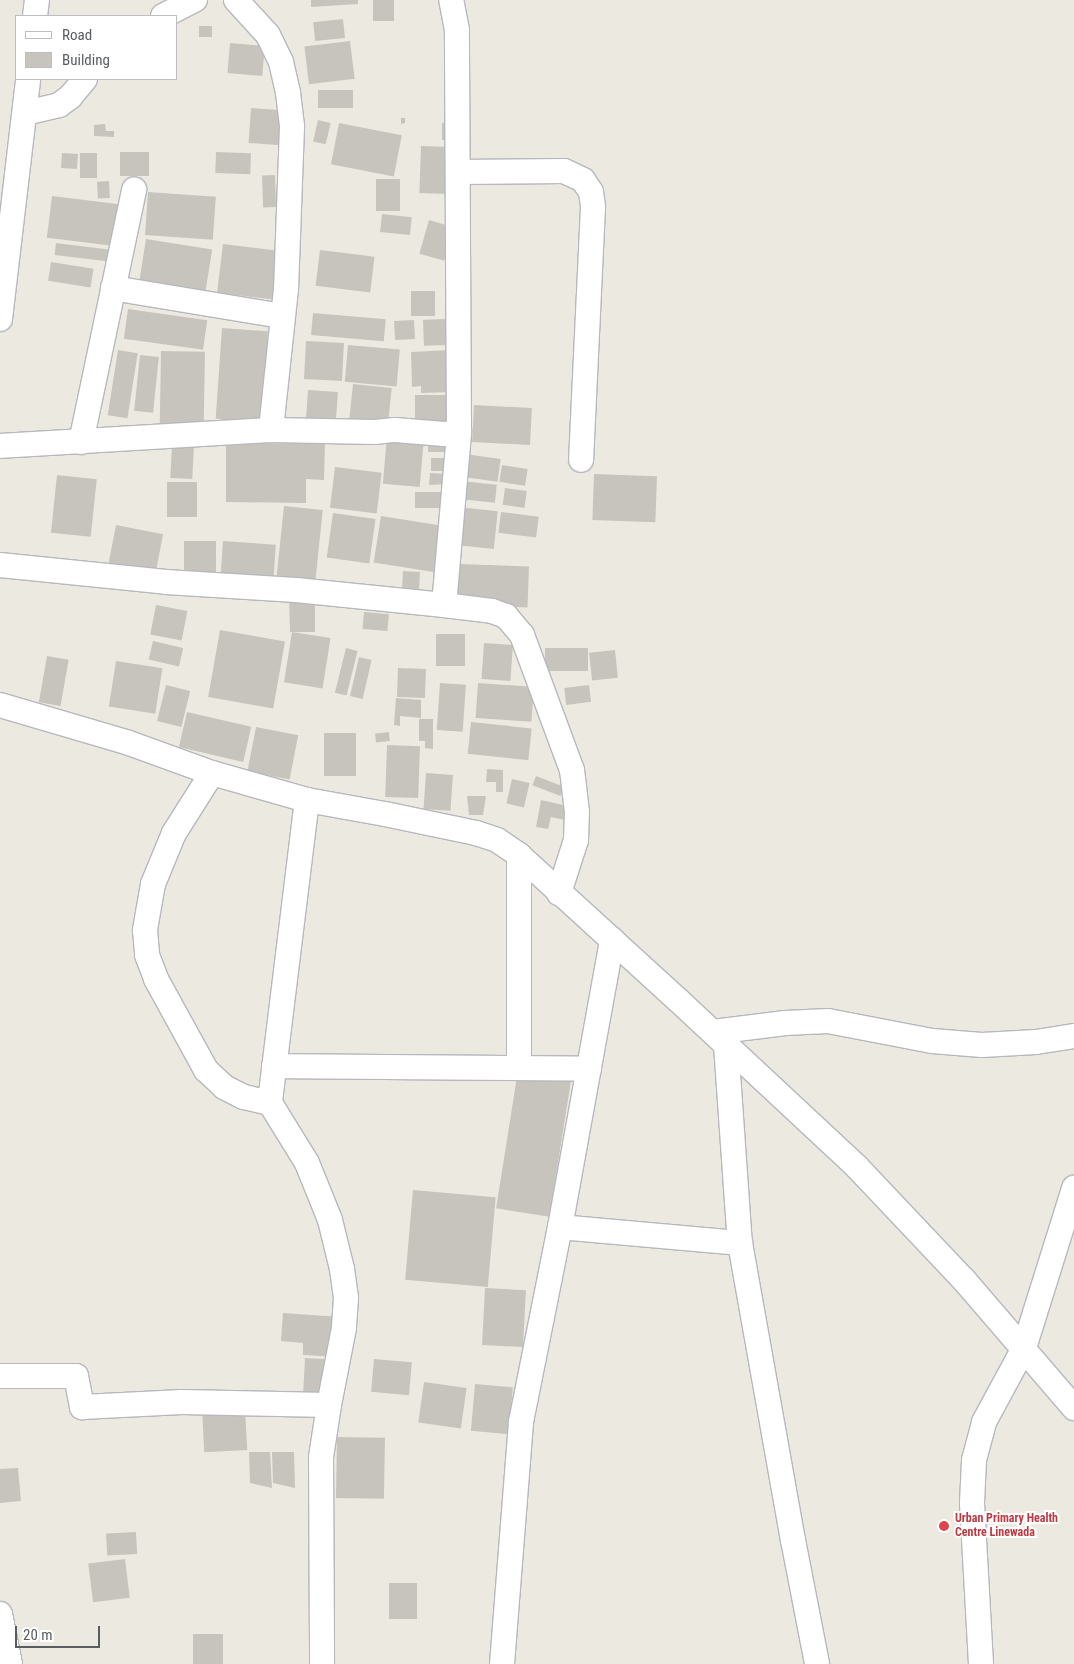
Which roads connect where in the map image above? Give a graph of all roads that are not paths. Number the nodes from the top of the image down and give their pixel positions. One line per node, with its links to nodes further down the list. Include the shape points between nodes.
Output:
1 (37, 0): 5 (street)
2 (195, 0): 6 (street)
3 (236, 0): 13 (street, via 268,35 281,62 288,93 292,127)
4 (451, 0): 10 (street, via 457,30)
5 (35, 15)
6 (165, 15)
7 (28, 80): 9 (street)
8 (84, 80): 9 (street, via 59,105)
9 (25, 113): 14 (street)
10 (459, 172): 16 (street); 19 (street, via 564,171 583,180 591,192 593,207)
11 (134, 190): 12 (street)
12 (113, 288): 13 (street); 17 (street)
13 (283, 316): 15 (street)
14 (0, 320)
15 (271, 430): 16 (street); 17 (street)
16 (459, 433): 21 (street)
17 (81, 442): 18 (street)
18 (0, 446)
19 (581, 460)
20 (0, 565): 21 (street)
21 (444, 605): 26 (street, via 506,616 522,635 572,770 577,812 576,840)
22 (0, 705): 23 (street, via 129,743)
23 (212, 773): 24 (street); 33 (street, via 174,833 153,884 145,930 147,955 156,979 206,1070 224,1087 244,1097)
24 (307, 800): 25 (street, via 476,833 497,840); 30 (street)
25 (519, 855): 26 (street); 31 (street)
26 (559, 893): 27 (street)
27 (612, 940): 29 (street); 32 (street)
28 (1074, 1036): 29 (street, via 982,1045 932,1041 828,1021 785,1023)
29 (719, 1039): 36 (street); 37 (street, via 857,1167)
30 (274, 1066): 31 (street); 33 (street)
31 (519, 1068): 32 (street)
32 (589, 1069): 35 (street)
33 (270, 1103): 39 (street, via 307,1163 330,1220 342,1270 346,1298 344,1328)
34 (1074, 1188): 37 (street)
35 (560, 1227): 36 (street); 44 (street, via 521,1422)
36 (740, 1243): 45 (street)
37 (1024, 1348): 40 (street); 46 (street, via 984,1422 974,1460 972,1503)
38 (0, 1376): 39 (street, via 76,1376 82,1407 182,1402)
39 (328, 1405): 43 (street, via 321,1457)
40 (1074, 1408)
41 (0, 1614): 42 (street)
42 (10, 1664)
43 (322, 1664)
44 (502, 1664)
45 (817, 1664)
46 (981, 1664)

